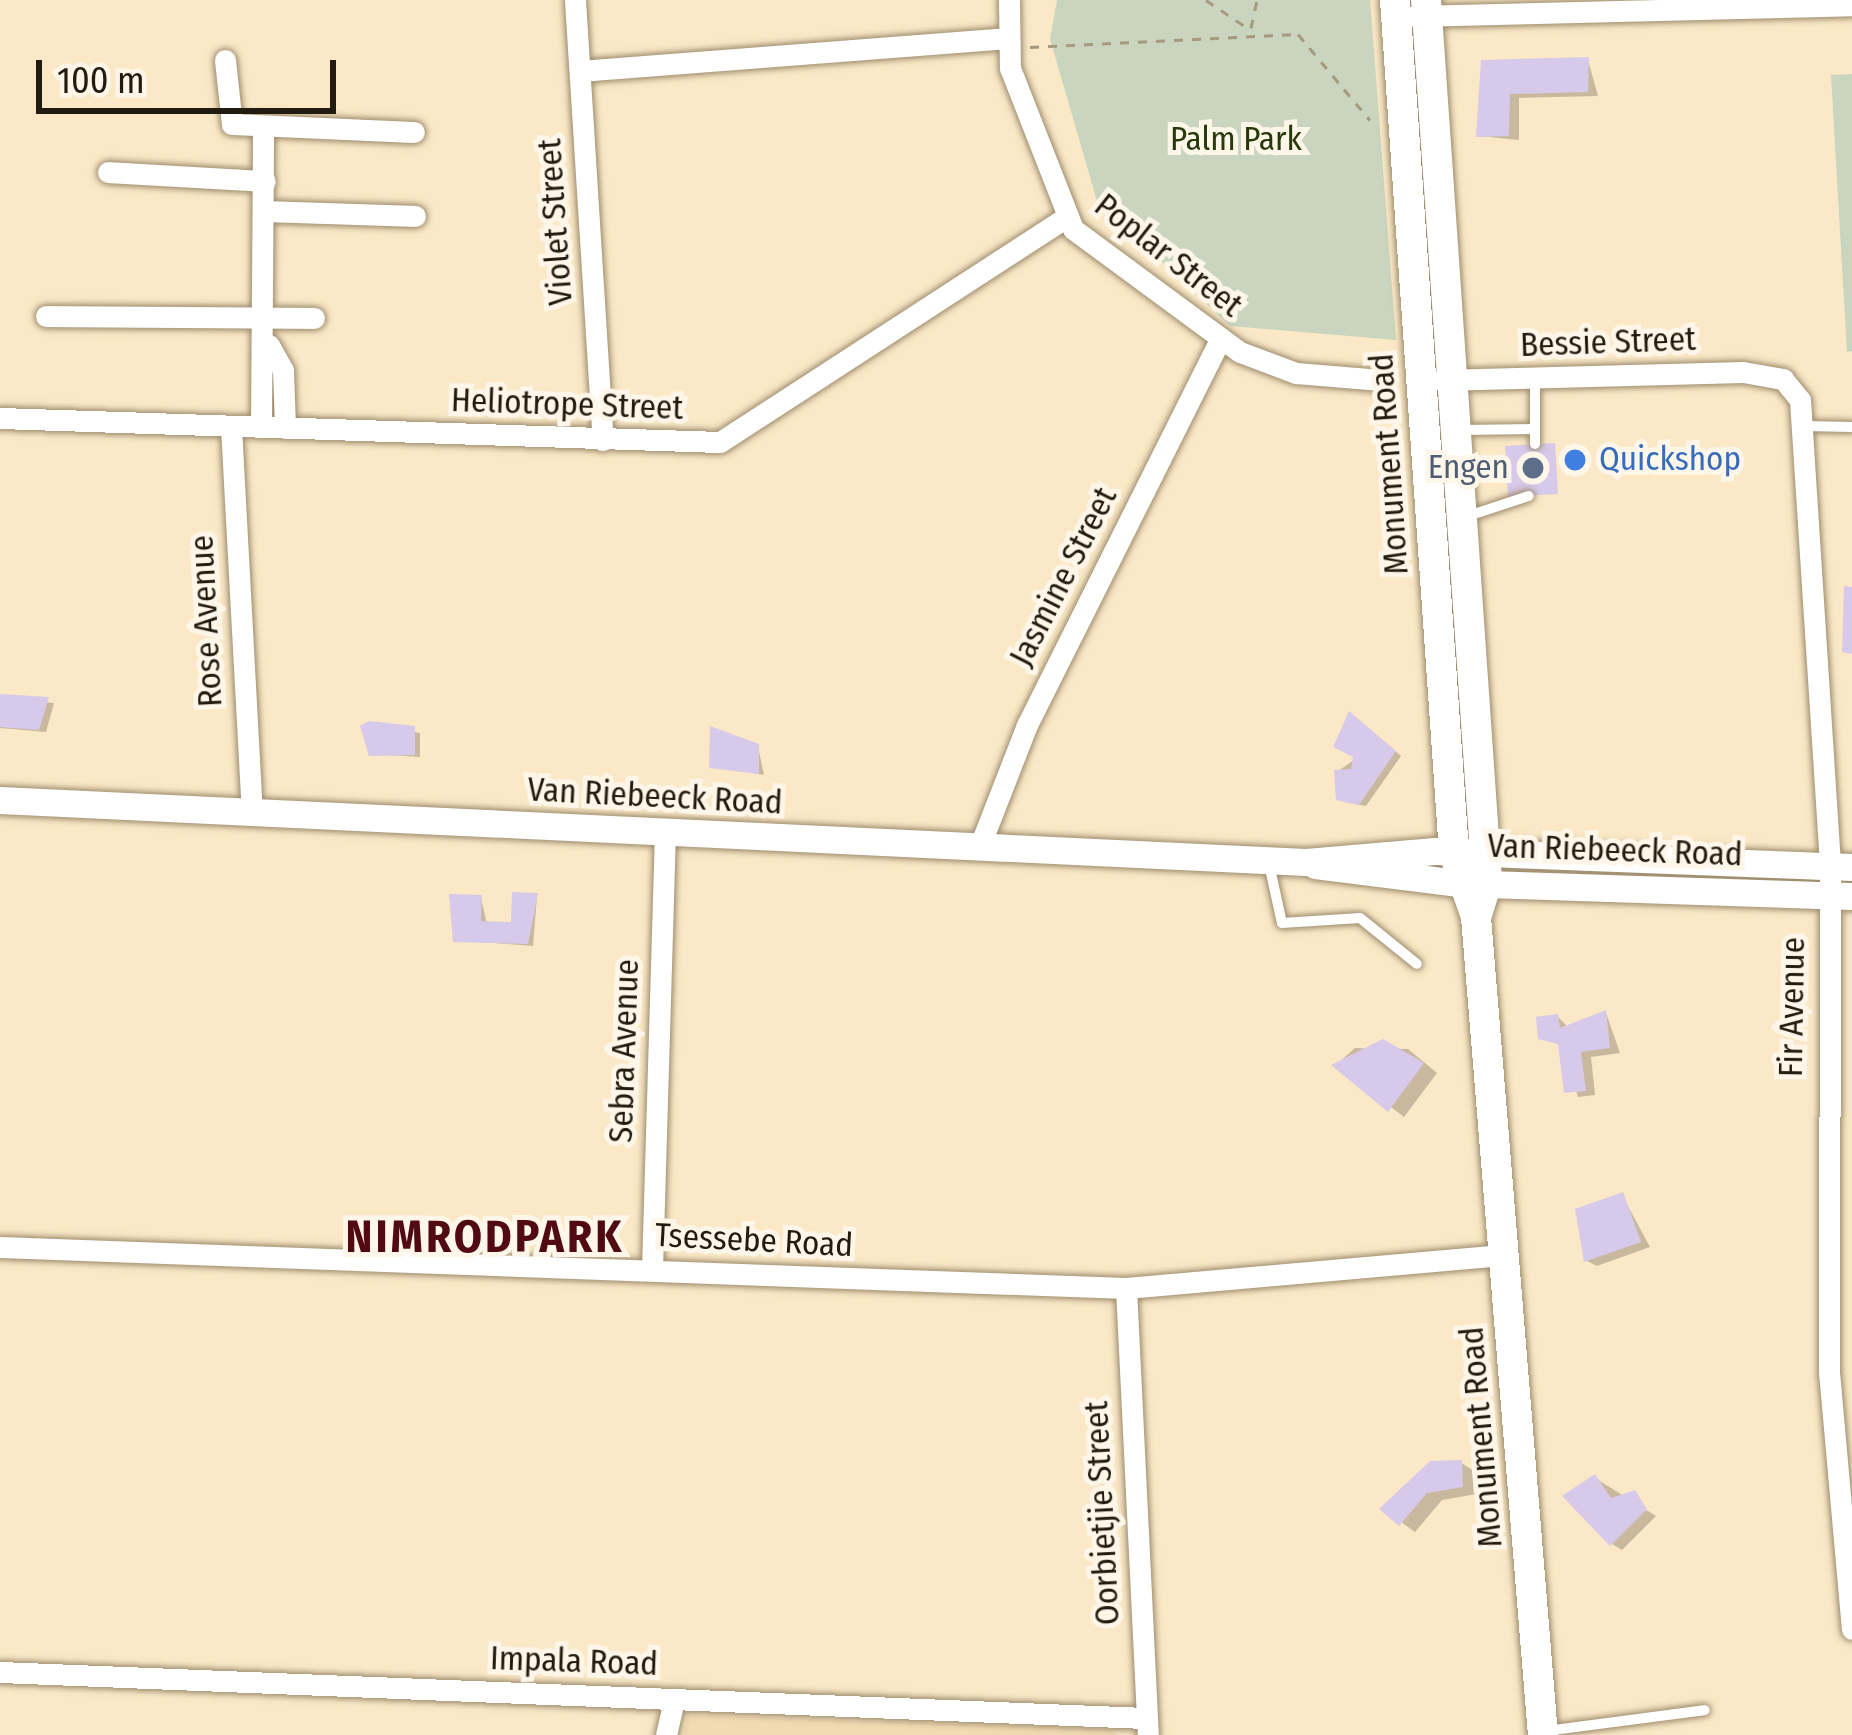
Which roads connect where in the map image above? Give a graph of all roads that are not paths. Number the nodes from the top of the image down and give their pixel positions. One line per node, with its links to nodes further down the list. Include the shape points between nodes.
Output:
1 (574, 0): 7 (street, Violet Street)
2 (1009, 0): 5 (street, Poplar Street)
3 (1852, 5): 4 (street)
4 (1411, 8): 22 (main road, Monument Road)
5 (1006, 43): 7 (street); 14 (street, Poplar Street)
6 (225, 60): 8 (street, via 226,119)
7 (580, 71): 32 (street, Violet Street)
8 (263, 128): 9 (street); 11 (street)
9 (414, 131)
10 (108, 172): 11 (street)
11 (265, 181): 12 (street)
12 (266, 211): 13 (street); 16 (street)
13 (415, 216)
14 (1065, 218): 18 (street, Poplar Street); 32 (street, Heliotrope Street, via 739,436)
15 (46, 316): 16 (street)
16 (269, 317): 17 (street); 19 (street)
17 (314, 318)
18 (1220, 340): 21 (street, Poplar Street, via 1296,373); 39 (street, Jasmine Street, via 1027,725)
19 (269, 345): 27 (street); 29 (street, via 283,370)
20 (1535, 377): 22 (street, Bessie Street); 23 (street, Bessie Street, via 1743,372); 31 (lane)
21 (1381, 380)
22 (1435, 380): 30 (main road, Monument Road); 41 (main road, Monument Road)
23 (1794, 388): 25 (street, Fir Avenue)
24 (0, 418): 26 (street, Heliotrope Street)
25 (1804, 426): 28 (lane); 42 (street, Fir Avenue)
26 (231, 427): 27 (street, Heliotrope Street); 37 (street, Rose Avenue)
27 (261, 427): 29 (street, Heliotrope Street)
28 (1852, 427)
29 (285, 428): 32 (street, Heliotrope Street)
30 (1454, 429): 31 (lane); 35 (main road, Monument Road)
31 (1535, 429): 33 (lane)
32 (603, 440)
33 (1534, 444)
34 (1528, 496): 35 (lane)
35 (1460, 518): 41 (main road, Monument Road)
36 (0, 800): 37 (street, Van Riebeeck Road)
37 (252, 812): 38 (street, Van Riebeeck Road)
38 (664, 835): 39 (street, Van Riebeeck Road); 46 (street, Sebra Avenue)
39 (979, 848): 40 (street, Van Riebeeck Road)
40 (1269, 861): 41 (street, Van Riebeeck Road); 43 (lane, via 1282,923 1360,918)
41 (1470, 868): 42 (street, Van Riebeeck Road); 45 (main road, Monument Road)
42 (1841, 881): 49 (street, Fir Avenue)
43 (1417, 964)
44 (0, 1247): 46 (street, Tsessebe Road)
45 (1503, 1255): 47 (street, Tsessebe Road); 55 (main road, Monument Road)
46 (652, 1269): 47 (street, Tsessebe Road)
47 (1126, 1288): 54 (street, Oorbietjie Street)
48 (1852, 1371): 49 (street)
49 (1828, 1372): 50 (street, Fir Avenue)
50 (1852, 1629)
51 (0, 1672): 52 (street, Impala Road)
52 (674, 1699): 54 (street, Impala Road); 56 (street)
53 (1706, 1710): 55 (lane)
54 (1147, 1726)
55 (1543, 1733)
56 (666, 1735)

